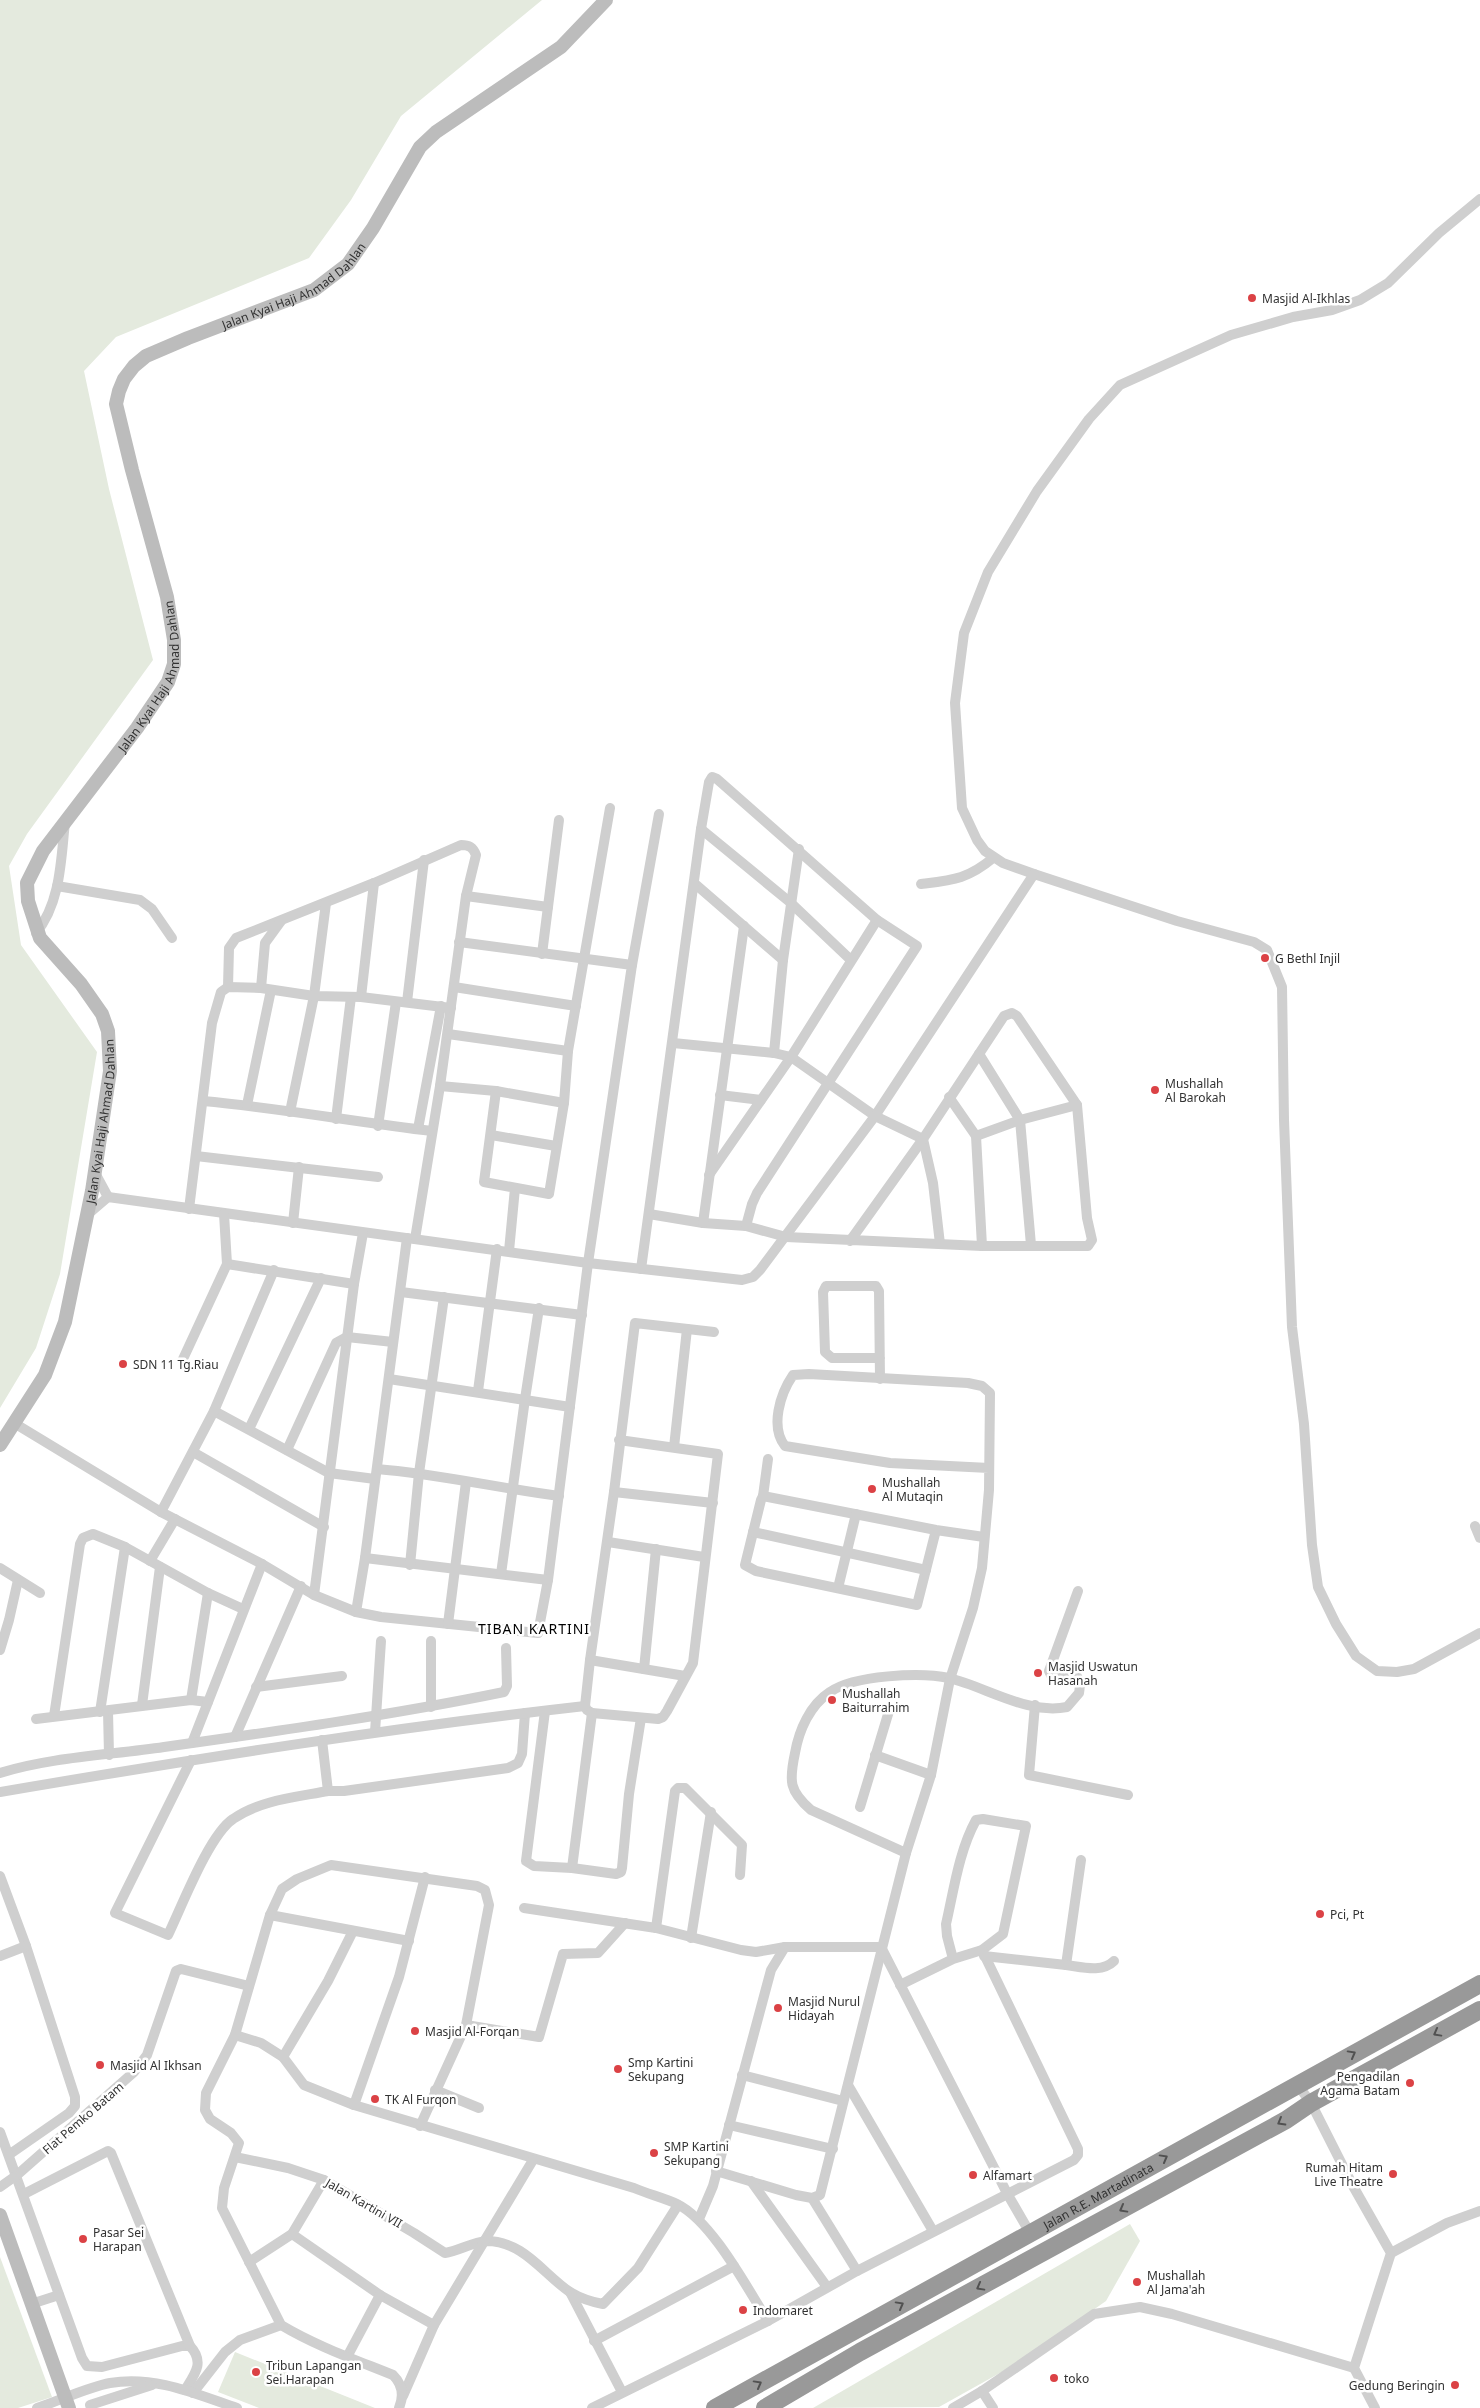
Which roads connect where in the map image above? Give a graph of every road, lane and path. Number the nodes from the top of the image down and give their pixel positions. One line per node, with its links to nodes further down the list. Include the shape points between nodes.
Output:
1 (606, 0): 6 (main road, Jalan Kyai Haji Ahmad Dahlan, via 561,47 436,132 420,147 374,228 348,264 314,290 146,356 124,378 116,404 167,597 174,664 168,682 138,728)
2 (1480, 199): 9 (street, via 1388,284 1360,300 1231,335 1120,385 1089,419 1037,491 988,572 964,633 955,703 962,808 985,851)
3 (610, 808): 27 (street)
4 (658, 814): 30 (street)
5 (559, 820): 19 (street)
6 (65, 822): 15 (street); 23 (main road, Jalan Kyai Haji Ahmad Dahlan, via 43,851 27,883)
7 (701, 829): 8 (street, via 712,777); 13 (street); 18 (street)
8 (798, 849): 18 (street); 21 (street)
9 (994, 858): 11 (street); 14 (street, via 978,871 960,879)
10 (424, 860): 12 (street); 16 (street, via 461,845 470,846 476,855); 37 (street)
11 (1034, 874): 58 (street); 166 (street, via 1254,942 1267,950 1282,987 1292,1327 1318,1588 1356,1656 1377,1671 1397,1672 1414,1668)
12 (374, 883): 17 (street); 35 (street)
13 (694, 883): 22 (street); 41 (street)
14 (921, 884)
15 (57, 886): 23 (street, via 46,920); 24 (street, via 140,900 152,909)
16 (466, 896): 19 (street); 25 (street)
17 (326, 903): 20 (street); 34 (street)
18 (791, 903): 28 (street); 29 (street)
19 (548, 908): 26 (street)
20 (284, 919): 31 (street, via 236,938 229,948); 33 (street, via 276,925 265,943)
21 (878, 920): 29 (street); 47 (street, via 917,946)
22 (744, 926): 28 (street); 42 (street)
23 (36, 933): 70 (main road, Jalan Kyai Haji Ahmad Dahlan, via 92,998 108,1031 110,1071)
24 (172, 938)
25 (459, 942): 26 (street); 32 (street)
26 (542, 954): 27 (street)
27 (583, 960): 30 (street); 38 (street)
28 (783, 960): 44 (street)
29 (851, 960): 46 (street)
30 (632, 965): 91 (street)
31 (228, 987): 33 (street); 53 (street, via 221,992 216,1005)
32 (454, 987): 38 (street); 39 (street)
33 (266, 989): 34 (street); 55 (street)
34 (314, 996): 35 (street); 57 (street)
35 (356, 997): 36 (street); 59 (street)
36 (396, 1002): 37 (street); 61 (street)
37 (407, 1002): 39 (street)
38 (576, 1006): 43 (street)
39 (446, 1007): 40 (street); 62 (street)
40 (448, 1034): 43 (street); 48 (street)
41 (673, 1042): 42 (street); 77 (street)
42 (726, 1049): 44 (street); 50 (street)
43 (568, 1051): 54 (street)
44 (774, 1053): 46 (street)
45 (979, 1054): 51 (street); 56 (street, via 1004,1016 1012,1013); 60 (street)
46 (790, 1057): 47 (street); 52 (street)
47 (829, 1082): 58 (street); 81 (street, via 757,1193)
48 (440, 1086): 49 (street); 63 (street)
49 (496, 1091): 54 (street); 64 (street)
50 (720, 1095): 52 (street); 71 (street)
51 (949, 1097): 65 (street); 66 (street)
52 (761, 1100): 71 (street)
53 (203, 1101): 55 (street); 68 (street)
54 (564, 1103): 67 (street)
55 (248, 1105): 57 (street)
56 (1077, 1105): 60 (street); 87 (street, via 1086,1218 1092,1240 1088,1246)
57 (290, 1112): 59 (street)
58 (875, 1116): 66 (street); 83 (street)
59 (336, 1119): 61 (street)
60 (1020, 1120): 65 (street); 87 (street)
61 (378, 1126): 62 (street)
62 (418, 1129): 63 (street)
63 (432, 1131): 84 (street)
64 (491, 1135): 67 (street); 73 (street, via 484,1182)
65 (976, 1136): 88 (street)
66 (923, 1138): 85 (street); 86 (street)
67 (556, 1146): 73 (street, via 549,1194)
68 (196, 1156): 69 (street); 75 (street)
69 (299, 1167): 72 (street); 79 (street)
70 (95, 1172): 74 (street); 78 (main road, Jalan Kyai Haji Ahmad Dahlan)
71 (709, 1175): 80 (street)
72 (378, 1177)
73 (515, 1188): 90 (street)
74 (108, 1197): 75 (street); 78 (street)
75 (189, 1209): 76 (street)
76 (224, 1214): 79 (street); 92 (street)
77 (649, 1214): 80 (street); 93 (street)
78 (88, 1215): 115 (main road, Jalan Kyai Haji Ahmad Dahlan, via 61,1337 45,1374)
79 (293, 1223): 82 (street)
80 (703, 1223): 81 (street)
81 (746, 1226): 83 (street)
82 (363, 1233): 84 (street); 96 (street)
83 (786, 1237): 85 (street); 93 (street, via 760,1270 742,1280)
84 (411, 1238): 89 (street); 97 (street)
85 (850, 1241): 86 (street)
86 (940, 1244): 88 (street)
87 (1031, 1245): 88 (street)
88 (982, 1246)
89 (498, 1250): 90 (street); 99 (street)
90 (509, 1251): 91 (street)
91 (588, 1263): 93 (street); 101 (street)
92 (227, 1264): 94 (street); 107 (street)
93 (641, 1269)
94 (274, 1270): 95 (street); 114 (street)
95 (320, 1278): 96 (street); 116 (street)
96 (354, 1284): 104 (street)
97 (401, 1292): 98 (street); 105 (street)
98 (444, 1297): 99 (street); 110 (street)
99 (491, 1302): 100 (street); 111 (street)
100 (539, 1308): 101 (street); 112 (street)
101 (582, 1315): 113 (street)
102 (687, 1329): 103 (street); 117 (street, via 635,1323); 119 (street)
103 (714, 1332)
104 (347, 1337): 105 (street); 120 (street, via 336,1343); 124 (street)
105 (393, 1342): 108 (street)
106 (880, 1358): 106 (street, via 878,1288 826,1286 823,1292 825,1352 832,1358); 109 (street)
107 (183, 1360)
108 (389, 1379): 110 (street); 126 (street)
109 (880, 1379): 123 (street, via 982,1386 990,1393); 123 (street, via 793,1375 777,1418 779,1438 785,1446 800,1450 881,1462)
110 (433, 1384): 111 (street); 125 (street)
111 (478, 1391): 112 (street)
112 (525, 1399): 113 (street); 128 (street)
113 (570, 1407): 130 (street)
114 (214, 1411): 116 (street); 121 (street)
115 (14, 1424): 118 (main road, Jalan Kyai Haji Ahmad Dahlan); 133 (street)
116 (249, 1429): 120 (street)
117 (619, 1440): 119 (street); 129 (street)
118 (0, 1445)
119 (674, 1447): 132 (street, via 718,1454)
120 (287, 1450): 124 (street)
121 (193, 1452): 133 (street); 137 (street)
122 (768, 1459): 131 (street)
123 (989, 1468): 140 (street)
124 (329, 1473): 126 (street); 137 (street)
125 (419, 1473): 126 (street); 127 (street); 150 (street)
126 (376, 1474): 147 (street)
127 (466, 1482): 128 (street); 152 (street)
128 (512, 1490): 130 (street); 154 (street)
129 (614, 1492): 132 (street); 142 (street)
130 (559, 1496): 156 (street)
131 (763, 1496): 134 (street); 139 (street)
132 (712, 1503): 146 (street)
133 (161, 1512): 135 (street)
134 (856, 1514): 138 (street); 145 (street)
135 (175, 1519): 148 (street); 149 (street)
136 (1475, 1526): 141 (street)
137 (324, 1527): 162 (street)
138 (936, 1530): 140 (street); 153 (street)
139 (753, 1532): 145 (street); 158 (street, via 746,1565 750,1568)
140 (984, 1538): 175 (street, via 975,1600)
141 (1480, 1538)
142 (608, 1542): 144 (street); 171 (street)
143 (124, 1547): 148 (street); 185 (street); 188 (street, via 92,1534 83,1538 80,1544)
144 (656, 1550): 146 (street); 172 (street)
145 (846, 1553): 153 (street); 158 (street)
146 (704, 1557): 174 (street, via 693,1663)
147 (365, 1558): 150 (street); 164 (street)
148 (155, 1564): 161 (street); 179 (street)
149 (262, 1564): 157 (street); 163 (street)
150 (410, 1565): 152 (street)
151 (0, 1568): 155 (street)
152 (454, 1569): 154 (street); 165 (street)
153 (926, 1570): 158 (street, via 917,1604)
154 (501, 1574): 156 (street)
155 (18, 1580): 160 (street); 170 (street)
156 (548, 1580): 165 (street, via 538,1633)
157 (301, 1586): 162 (street); 176 (street)
158 (838, 1588)
159 (1078, 1590): 180 (street, via 1049,1670 1054,1679 1064,1672 1075,1674 1079,1680 1079,1693 1067,1707)
160 (40, 1593)
161 (208, 1593): 163 (street); 177 (street)
162 (314, 1595): 164 (street)
163 (243, 1609): 178 (street)
164 (356, 1612): 165 (street)
165 (448, 1624)
166 (1480, 1633)
167 (381, 1641): 187 (street)
168 (431, 1641): 181 (street)
169 (506, 1648): 181 (street, via 506,1690)
170 (0, 1650)
171 (590, 1660): 172 (street); 182 (street)
172 (644, 1669): 174 (street)
173 (342, 1676): 176 (street)
174 (685, 1676): 189 (street, via 663,1717)
175 (950, 1678): 180 (street, via 994,1695); 199 (street); 205 (street, via 911,1674 880,1677 831,1691 819,1702 798,1736 792,1788 798,1799 811,1810)
176 (256, 1687): 192 (street)
177 (191, 1700): 178 (street); 179 (street)
178 (208, 1702): 194 (street)
179 (142, 1705): 185 (street)
180 (1035, 1705): 202 (street, via 1029,1775)
181 (431, 1707): 187 (street)
182 (588, 1709): 183 (street); 189 (street); 207 (street)
183 (545, 1711): 186 (street); 207 (street, via 526,1861 534,1866)
184 (890, 1711): 196 (street)
185 (104, 1712): 188 (street); 195 (street)
186 (525, 1713): 191 (street); 200 (street, via 522,1754 518,1763 508,1768)
187 (378, 1714): 191 (street); 192 (street)
188 (54, 1716): 190 (street)
189 (642, 1718): 207 (street, via 629,1794 621,1872)
190 (36, 1719)
191 (375, 1732): 193 (street)
192 (235, 1737): 194 (street)
193 (322, 1740): 197 (street); 200 (street)
194 (192, 1743): 195 (street)
195 (109, 1755): 198 (street, via 22,1766)
196 (875, 1756): 199 (street); 203 (street)
197 (191, 1760): 200 (street, via 115,1913 168,1935 217,1833 233,1818 270,1802); 201 (street)
198 (0, 1773)
199 (932, 1775): 205 (street)
200 (328, 1791)
201 (0, 1792)
202 (1128, 1795)
203 (860, 1807)
204 (711, 1812): 208 (street, via 742,1845); 214 (street, via 685,1788 675,1791); 216 (street)
205 (906, 1853): 220 (street)
206 (1081, 1860): 225 (street)
207 (572, 1868)
208 (740, 1875)
209 (0, 1876): 218 (street)
210 (425, 1877): 212 (street, via 331,1865 306,1874 282,1889); 217 (street); 230 (street, via 485,1890 489,1905)
211 (524, 1908): 213 (street)
212 (270, 1915): 215 (street); 228 (street)
213 (625, 1923): 214 (street); 230 (street, via 598,1953 564,1954 539,2037)
214 (656, 1928): 216 (street)
215 (353, 1931): 217 (street); 232 (street)
216 (691, 1938): 219 (street, via 756,1952)
217 (409, 1941): 239 (street)
218 (26, 1946): 222 (street); 245 (street, via 75,2106)
219 (785, 1947): 220 (street); 233 (street, via 771,1970)
220 (881, 1947): 226 (street); 235 (street)
221 (983, 1953): 223 (street); 223 (street, via 1003,1934 1026,1826 976,1820 964,1850 946,1924); 225 (street); 254 (street, via 1078,2149 1074,2160)
222 (0, 1956)
223 (954, 1959): 226 (street)
224 (1114, 1961): 225 (street, via 1101,1969)
225 (1066, 1965)
226 (900, 1984): 254 (street)
227 (1480, 1984): 234 (highway, Jalan R.E. Martadinata, one-way to 227)
228 (249, 1986): 231 (street); 249 (street, Flat Pemko Batam, via 181,1969 176,1971 147,2055 134,2072)
229 (1480, 2010): 238 (highway, Jalan R.E. Martadinata, one-way to 238)
230 (466, 2025): 236 (street)
231 (234, 2035): 232 (street, via 261,2043); 246 (street, via 206,2093 206,2110 210,2119 231,2133 239,2143)
232 (283, 2058): 239 (street, via 304,2085)
233 (742, 2076): 237 (street); 241 (street)
234 (1297, 2084): 238 (street); 261 (highway, Jalan R.E. Martadinata, one-way to 234)
235 (848, 2085): 237 (street); 260 (street)
236 (435, 2090): 240 (street); 242 (street)
237 (843, 2101): 244 (street)
238 (1311, 2103): 264 (street); 279 (highway, Jalan R.E. Martadinata, one-way to 279, via 1286,2120)
239 (354, 2106): 242 (street)
240 (479, 2108)
241 (729, 2125): 244 (street); 248 (street)
242 (420, 2126): 247 (street)
243 (0, 2132): 245 (street)
244 (832, 2150): 255 (street, via 820,2195)
245 (10, 2154): 249 (street)
246 (235, 2157): 250 (street, Jalan Kartini VII, via 288,2168); 265 (street, via 224,2188 222,2208)
247 (533, 2160): 256 (street, via 634,2188); 263 (street)
248 (716, 2171): 251 (street); 259 (street)
249 (17, 2175): 252 (street, Flat Pemko Batam); 253 (street)
250 (324, 2180): 262 (street); 263 (street, Jalan Kartini VII, via 445,2253)
251 (751, 2181): 255 (street); 268 (street)
252 (0, 2187)
253 (24, 2194): 270 (street); 278 (street, via 108,2151 111,2153)
254 (1008, 2195): 260 (street); 261 (street)
255 (812, 2198): 267 (street)
256 (678, 2205): 259 (street); 269 (street, via 638,2268 608,2300 603,2304 593,2302)
257 (1480, 2211): 264 (street, via 1447,2223)
258 (0, 2215): 272 (main road)
259 (699, 2219): 266 (street)
260 (933, 2231): 267 (street)
261 (1030, 2233): 276 (highway, Jalan R.E. Martadinata, one-way to 261)
262 (292, 2234): 265 (street); 271 (street)
263 (485, 2241): 269 (street, via 509,2246 537,2261); 275 (street)
264 (1391, 2253): 281 (street)
265 (249, 2262): 274 (street)
266 (734, 2266): 273 (street); 277 (street)
267 (857, 2271): 268 (street)
268 (827, 2287): 273 (street)
269 (570, 2292): 277 (street)
270 (59, 2295): 272 (street); 278 (street, via 87,2366 102,2367)
271 (380, 2295): 275 (street); 280 (street)
272 (31, 2304): 287 (main road)
273 (768, 2321): 284 (street)
274 (281, 2325): 280 (street); 283 (street, via 240,2340)
275 (434, 2325): 286 (street)
276 (849, 2333): 279 (highway); 293 (highway, Jalan R.E. Martadinata, one-way to 276)
277 (594, 2341): 284 (street)
278 (190, 2346): 283 (street, via 198,2361)
279 (860, 2352): 294 (highway, Jalan R.E. Martadinata)
280 (347, 2357): 286 (street, via 393,2375)
281 (1354, 2368): 285 (street, via 1140,2307 1094,2314); 297 (street)
282 (160, 2382): 283 (street); 287 (street, via 110,2383); 289 (street, via 90,2405)
283 (189, 2391): 290 (street)
284 (622, 2392): 292 (street)
285 (982, 2392): 295 (street); 296 (street)
286 (403, 2396): 291 (street)
287 (67, 2403): 288 (street)
288 (37, 2408)
289 (91, 2408)
290 (237, 2408)
291 (399, 2408)
292 (592, 2408)
293 (715, 2408)
294 (765, 2408)
295 (953, 2408)
296 (993, 2408)
297 (1375, 2408)

